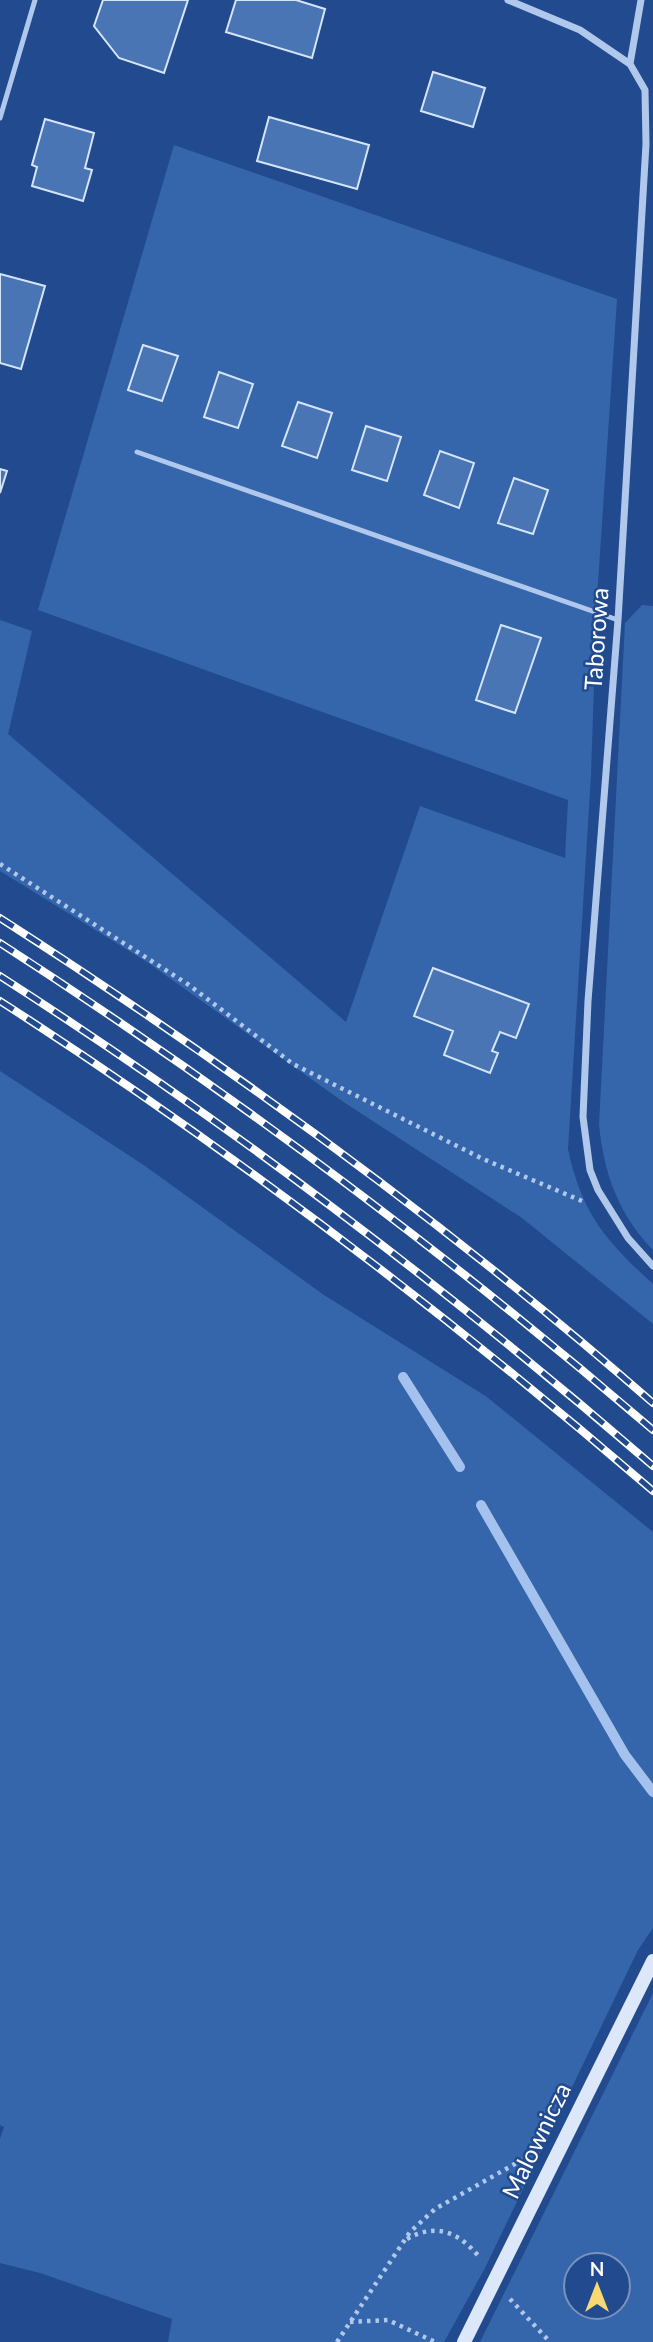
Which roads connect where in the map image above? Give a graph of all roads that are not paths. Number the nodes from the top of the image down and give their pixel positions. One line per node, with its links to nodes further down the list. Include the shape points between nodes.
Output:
1 (35, 0): 5 (lane)
2 (508, 0): 4 (street, via 580,30)
3 (641, 0): 4 (street)
4 (630, 64): 7 (street, Taborowa, via 645,90 648,120)
5 (0, 118)
6 (137, 452): 7 (lane)
7 (618, 620): 8 (street, Taborowa, via 583,1117 590,1170 611,1214)
8 (653, 1266)
9 (653, 1961): 10 (street, Malownicza)
10 (464, 2342)

